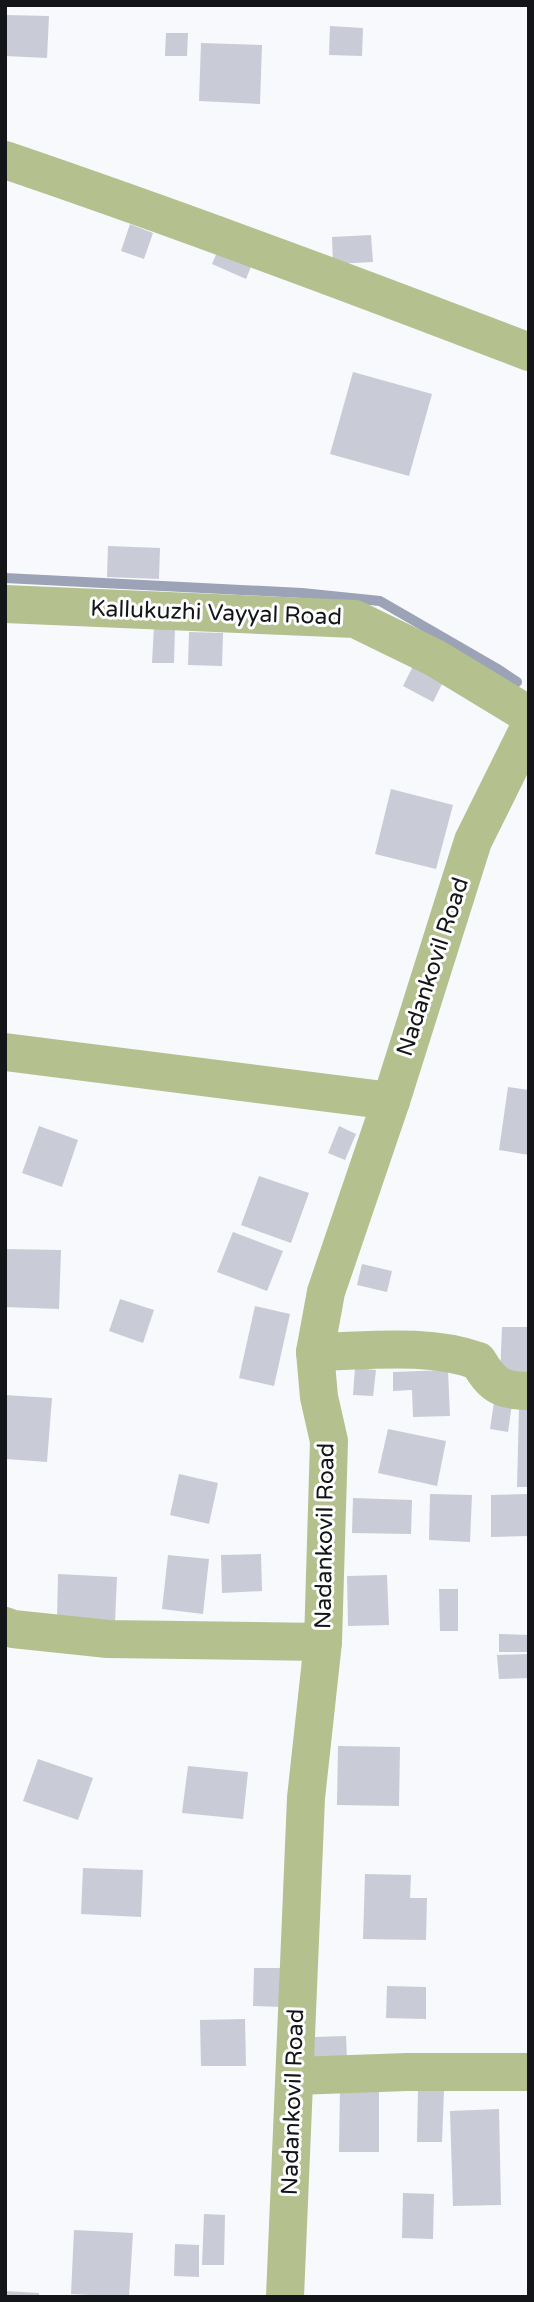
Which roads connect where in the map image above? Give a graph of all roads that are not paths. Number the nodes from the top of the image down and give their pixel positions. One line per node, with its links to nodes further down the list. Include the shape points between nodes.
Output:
1 (5, 160): 2 (street, via 319,271)
2 (529, 352)
3 (5, 604): 4 (street, Kallukuzhi Vayyal Road, via 355,619 435,658)
4 (529, 715)
5 (529, 728): 7 (street, Nadankovil Road, via 473,841)
6 (5, 1052): 7 (street)
7 (391, 1101): 8 (street, Nadankovil Road, via 326,1292)
8 (315, 1352): 9 (street, via 456,1353 478,1361 488,1378 507,1390); 11 (street, Nadankovil Road, via 329,1441)
9 (529, 1391)
10 (5, 1626): 11 (street, via 108,1639)
11 (323, 1642): 13 (street, Nadankovil Road, via 306,1798)
12 (529, 2072): 13 (street)
13 (295, 2076): 14 (street, Nadankovil Road)
14 (285, 2297)

